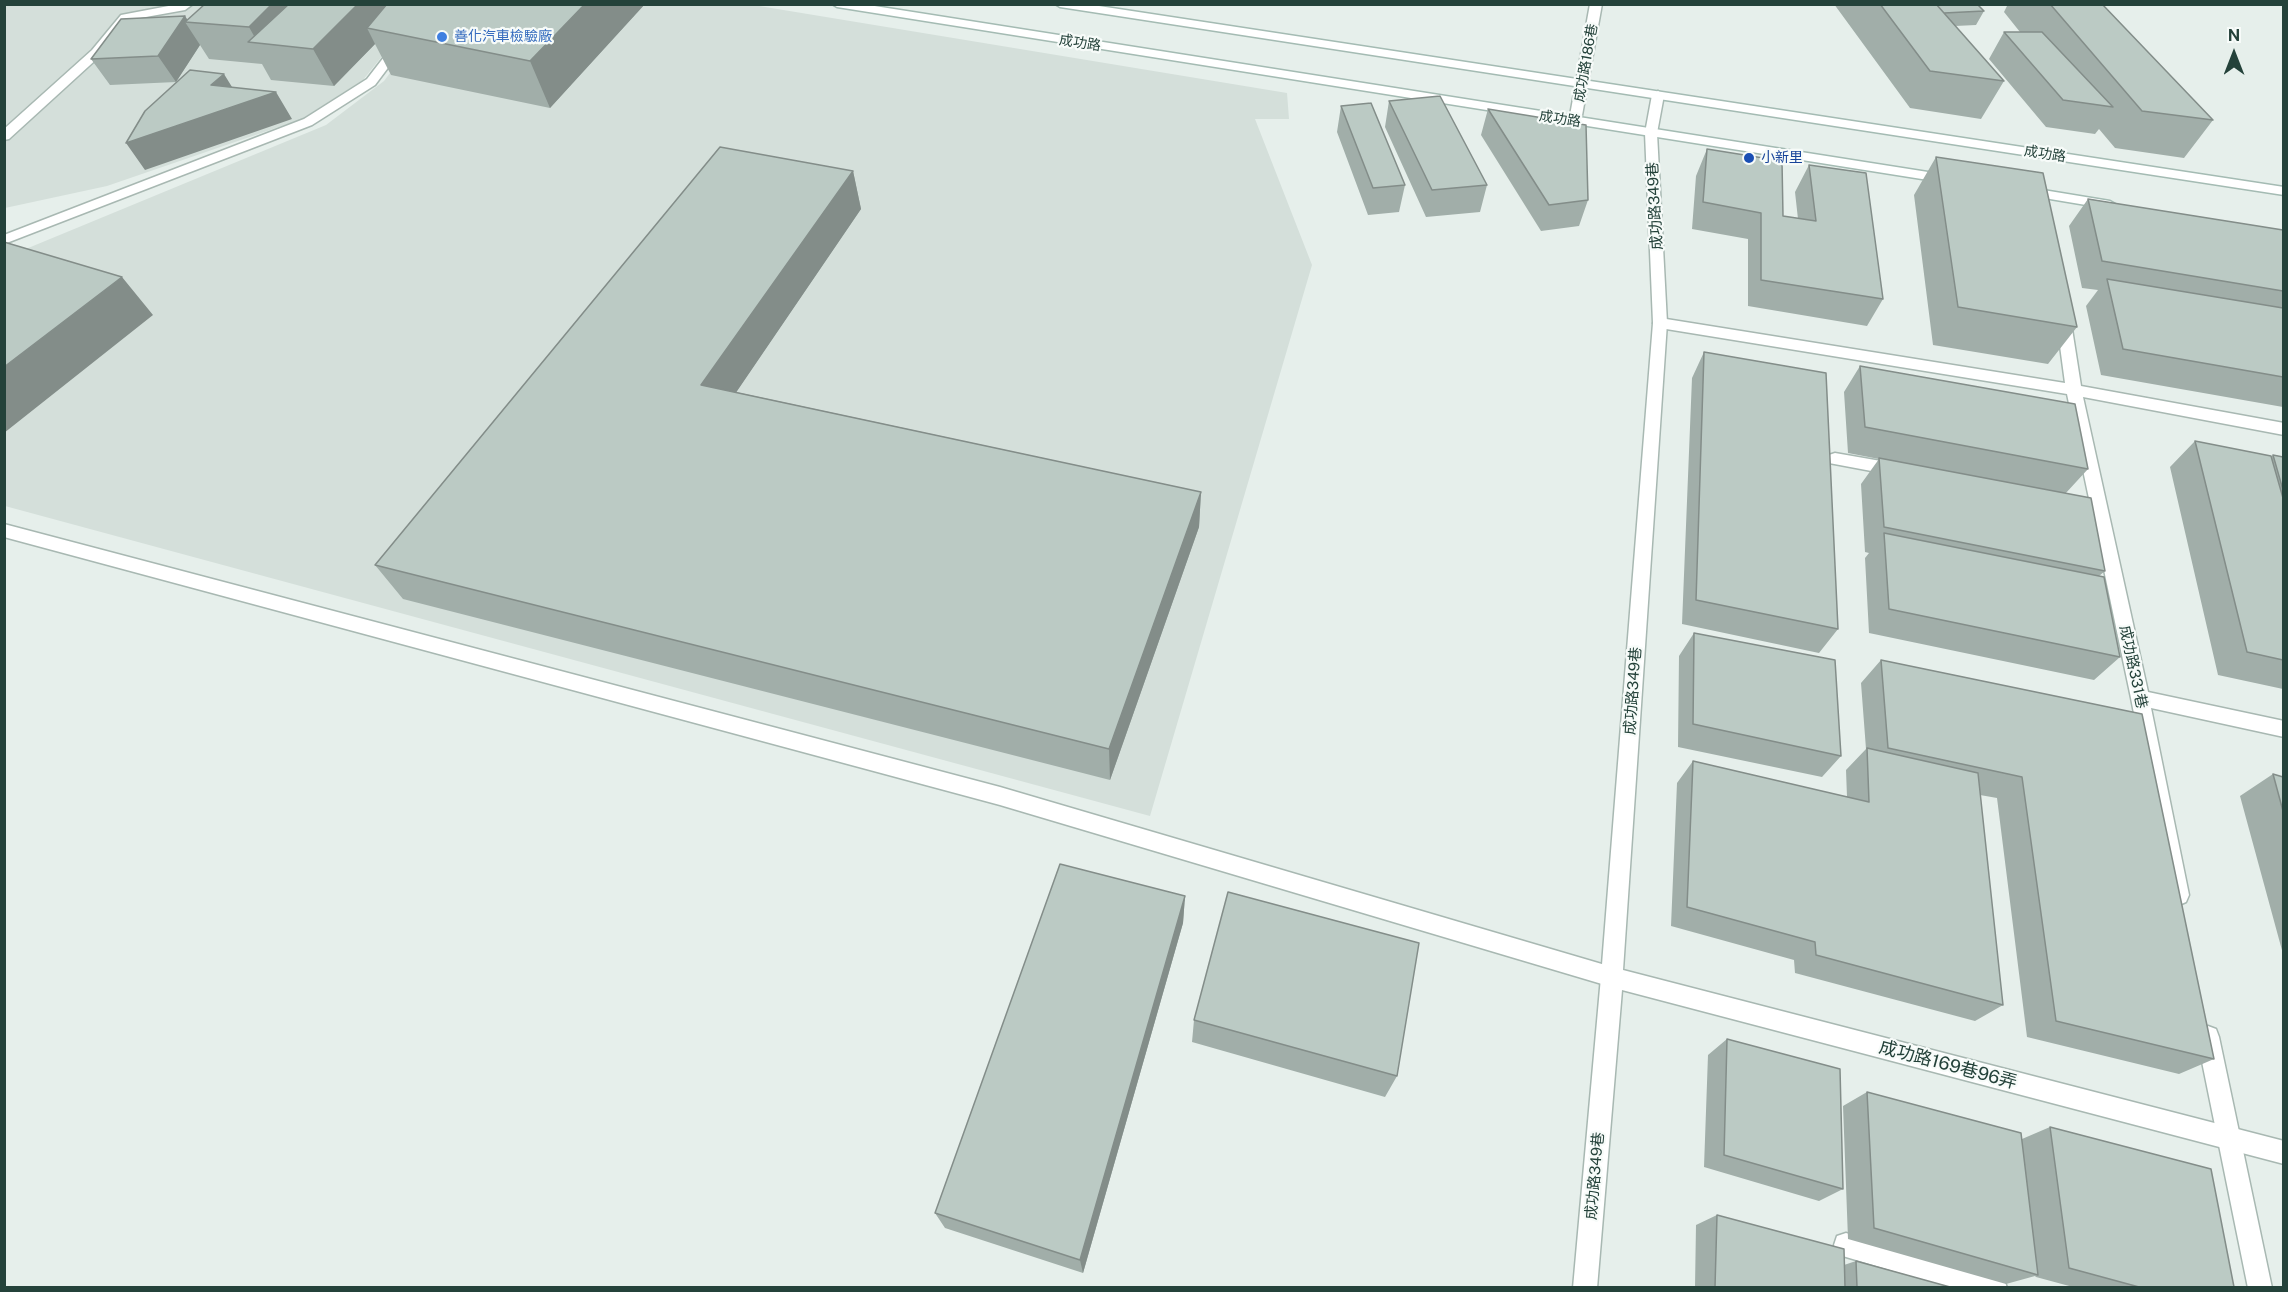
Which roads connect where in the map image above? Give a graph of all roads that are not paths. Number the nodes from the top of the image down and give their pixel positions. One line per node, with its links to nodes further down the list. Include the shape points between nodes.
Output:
1 (188, 4): 10 (main road, via 185,8 125,18 96,53)
2 (431, 4): 17 (main road, via 371,82 308,122)
3 (837, 4): 8 (main road, 成功路)
4 (1060, 4): 6 (main road, 成功路)
5 (1596, 4): 6 (main road, 成功路186巷)
6 (1582, 82): 7 (main road, 成功路); 8 (main road, 成功路186巷)
7 (1658, 94): 9 (main road, 成功路349巷); 13 (main road, 成功路)
8 (1575, 121): 9 (main road, 成功路)
9 (1651, 133): 11 (main road, 成功路); 19 (main road, 成功路349巷)
10 (4, 136)
11 (1964, 182)
12 (2011, 189): 14 (main road)
13 (2283, 191)
14 (2046, 195): 15 (main road); 16 (main road)
15 (2125, 207)
16 (2049, 218)
17 (4, 240)
18 (2061, 298): 20 (main road, 成功路331巷)
19 (1660, 323): 20 (main road); 28 (main road, 成功路349巷)
20 (2074, 390): 21 (main road); 25 (main road, 成功路331巷, via 2091,503)
21 (2283, 429)
22 (1835, 459): 23 (main road)
23 (1915, 473)
24 (4, 530): 28 (main road, 成功路169巷96弄, via 1000,796)
25 (2140, 698): 26 (main road); 27 (main road, 成功路331巷)
26 (2283, 729)
27 (2182, 907)
28 (1612, 977): 30 (main road, 成功路169巷96弄); 33 (main road, 成功路349巷)
29 (2205, 1023): 30 (main road)
30 (2228, 1139): 31 (main road, 成功路169巷96弄); 35 (main road)
31 (2283, 1153)
32 (1845, 1245): 34 (main road)
33 (1585, 1287)
34 (1995, 1287)
35 (2260, 1287)

